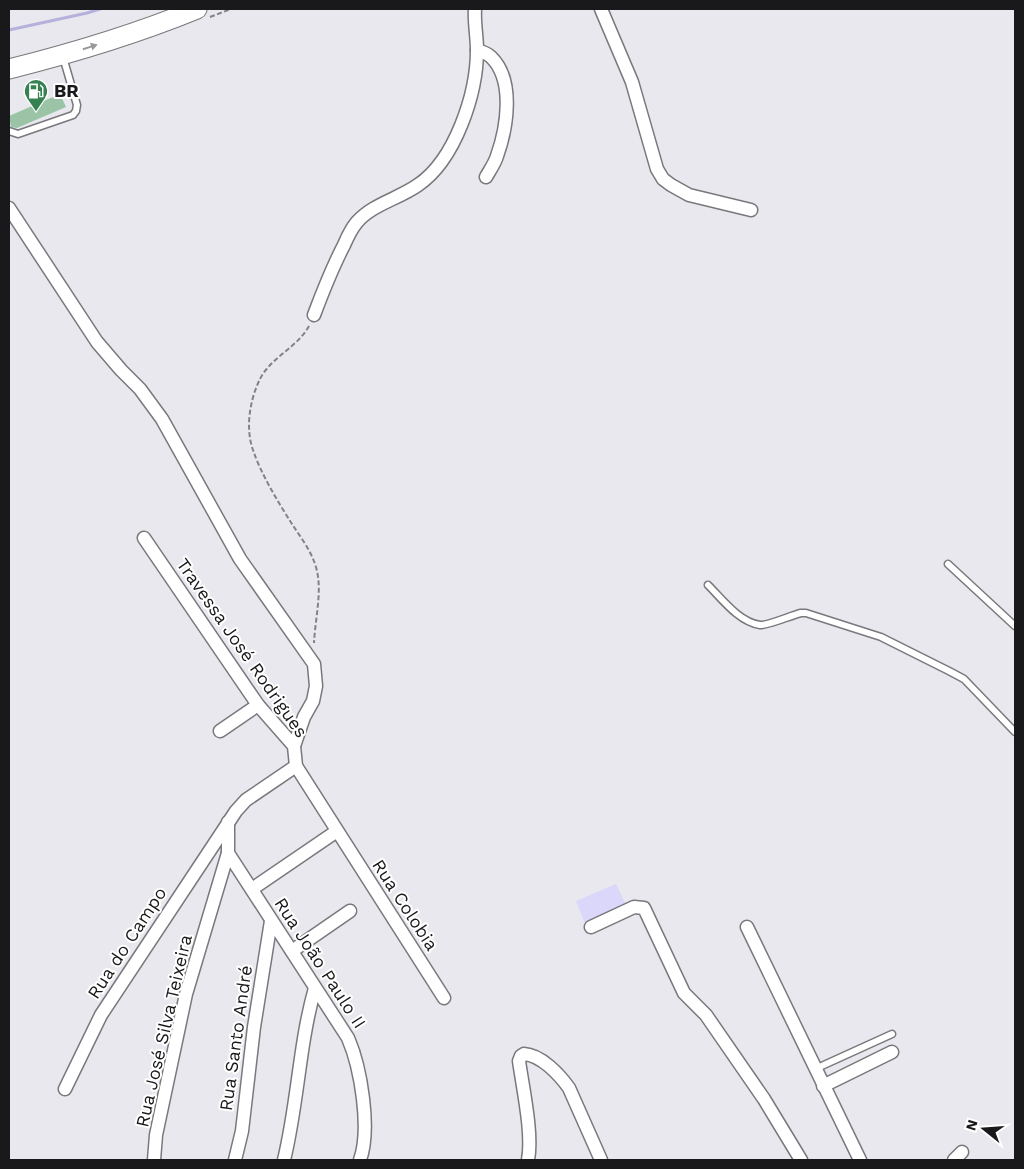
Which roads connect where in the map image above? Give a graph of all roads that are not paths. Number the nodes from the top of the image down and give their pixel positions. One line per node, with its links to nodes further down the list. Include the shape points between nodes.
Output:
1 (197, 9): 5 (main road, one-way to 1, via 153,27)
2 (475, 9): 4 (street)
3 (601, 9): 10 (street, via 632,82 654,162 663,178 689,194)
4 (477, 50): 8 (street, via 489,55 505,82 506,124 497,158); 11 (street, via 474,82 464,115 443,159 417,186 365,213 355,224 333,266)
5 (62, 56): 6 (main road); 7 (lane, via 78,105 76,111 73,115 18,134)
6 (9, 69)
7 (9, 131)
8 (486, 176)
9 (9, 208): 19 (street, via 97,342 140,389 162,419 240,560 314,664 316,686 313,701)
10 (751, 210)
11 (314, 315)
12 (144, 538): 16 (street, Travessa José Rodrigues)
13 (948, 564): 15 (lane)
14 (708, 586): 18 (lane, via 750,622 761,625 806,613 881,637 964,679)
15 (1015, 626)
16 (258, 704): 17 (street); 19 (street, Travessa José Rodrigues)
17 (220, 732)
18 (1015, 732)
19 (294, 746): 20 (street, Travessa José Rodrigues)
20 (296, 766): 21 (street, Rua do Campo, via 246,800); 22 (street, Travessa José Rodrigues)
21 (228, 822): 23 (street); 36 (street, Rua do Campo, via 101,1015)
22 (337, 831): 24 (street); 31 (street, Rua Colobia)
23 (228, 854): 24 (street, Rua João Paulo II); 37 (street, Rua José Silva Teixeira, via 186,994 156,1135)
24 (252, 889): 26 (street, Rua João Paulo II)
25 (350, 911): 29 (street)
26 (271, 921): 29 (street, Rua João Paulo II); 38 (street, Rua Santo André, via 242,1131)
27 (746, 926): 34 (street)
28 (591, 927): 43 (street, via 634,908 644,908 684,993 706,1015)
29 (292, 951): 30 (street, Rua João Paulo II)
30 (315, 988): 39 (street); 40 (street, Rua João Paulo II, via 355,1053 365,1125)
31 (444, 998)
32 (892, 1034): 34 (lane)
33 (892, 1052): 35 (street)
34 (814, 1069): 35 (street)
35 (823, 1086): 44 (street)
36 (65, 1089)
37 (154, 1160)
38 (235, 1160)
39 (284, 1160)
40 (360, 1160)
41 (528, 1160): 42 (street, via 529,1136 519,1061 524,1054 537,1058 562,1078)
42 (601, 1160)
43 (801, 1160)
44 (860, 1160)

